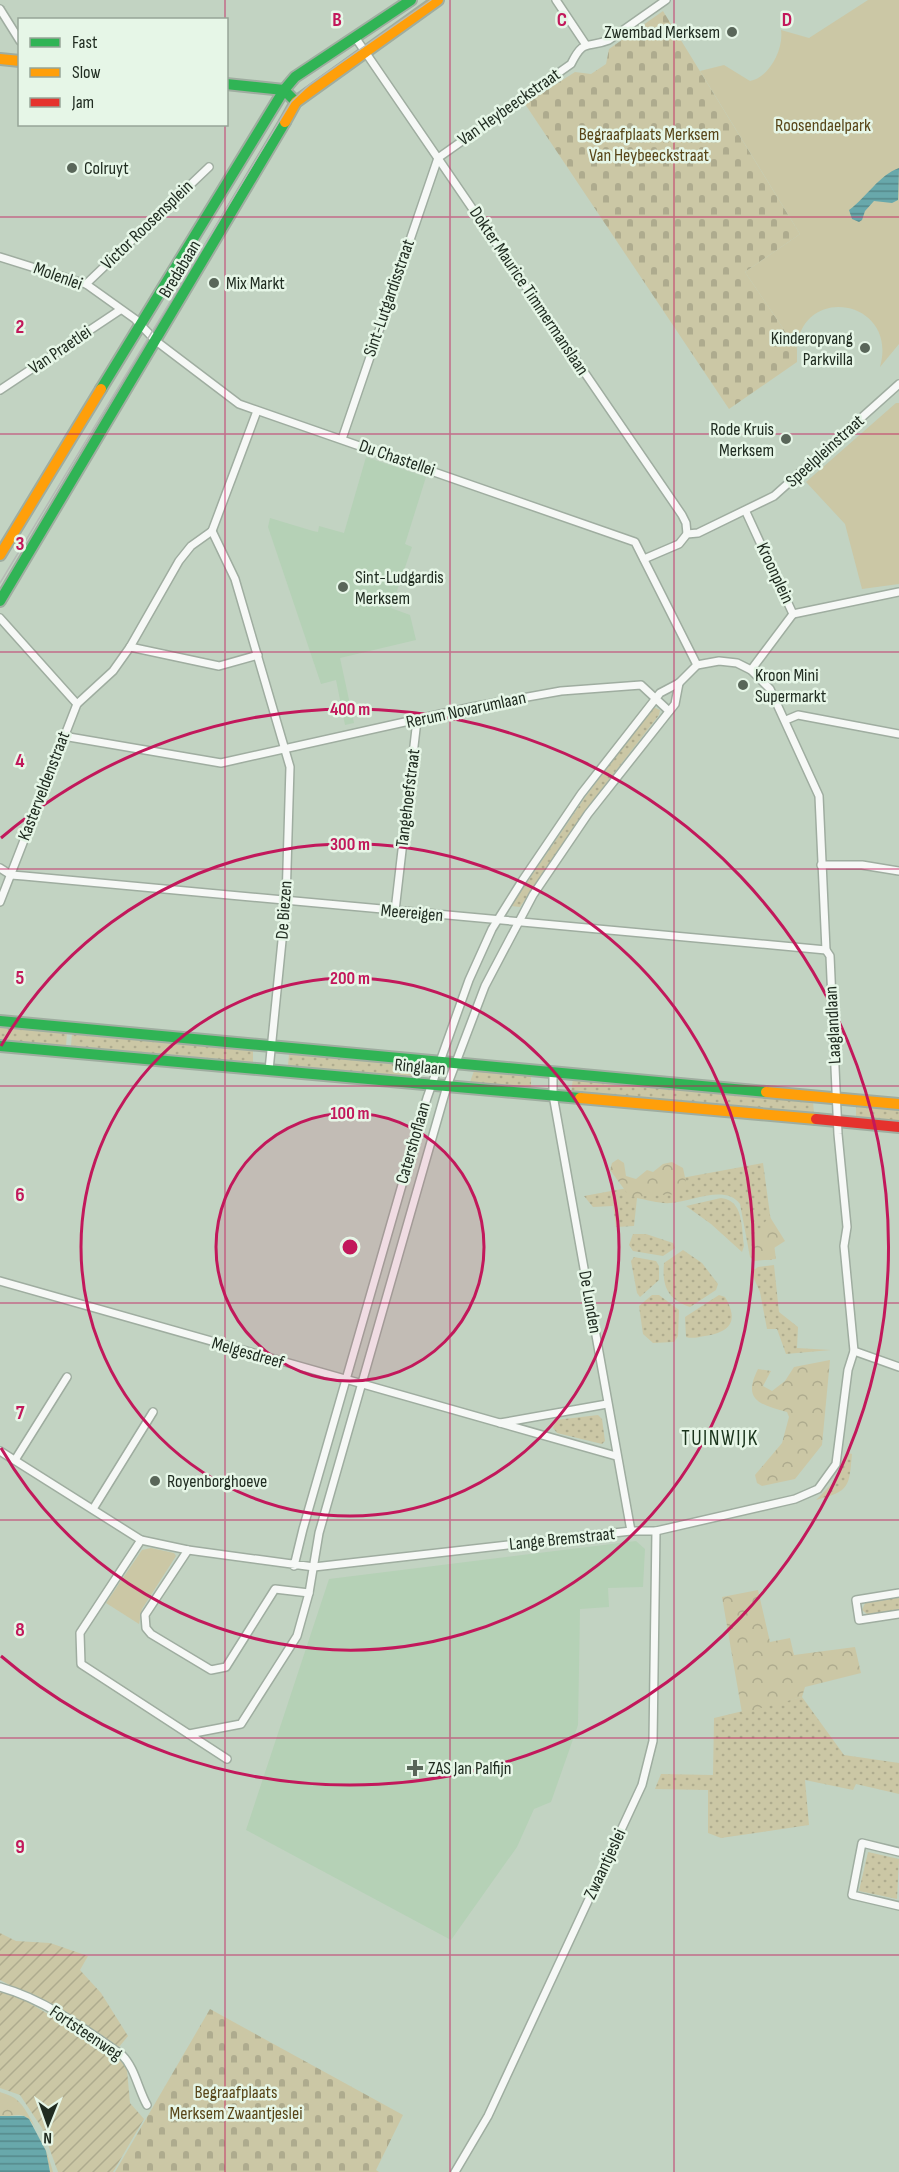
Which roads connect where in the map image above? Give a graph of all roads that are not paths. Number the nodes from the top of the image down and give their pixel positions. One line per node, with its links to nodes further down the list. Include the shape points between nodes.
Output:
1 (411, 0): 6 (street, Bredabaan)
2 (438, 0): 9 (street, Bredabaan)
3 (556, 0): 8 (street)
4 (666, 0): 8 (street, via 609,40)
5 (0, 9): 7 (street)
6 (355, 37): 9 (street, Dokter Maurice Timmermanslaan); 13 (street, Bredabaan, via 295,77)
7 (18, 38)
8 (586, 45): 15 (street, Van Heybeeckstraat, via 579,49 571,64)
9 (365, 51): 14 (street, Bredabaan); 15 (street, Dokter Maurice Timmermanslaan)
10 (0, 59): 11 (street)
11 (18, 61)
12 (228, 84): 13 (street)
13 (284, 90): 14 (street); 20 (street, Bredabaan)
14 (296, 102): 21 (street, Bredabaan)
15 (438, 158): 25 (street, Sint-Lutgardisstraat); 28 (street, Dokter Maurice Timmermanslaan, via 686,522)
16 (209, 166): 18 (street, Victor Roosensplein)
17 (0, 257): 18 (street, Molenlei)
18 (86, 284): 19 (street, Molenlei)
19 (120, 310): 20 (street, Molenlei); 23 (street, Van Praetlei)
20 (141, 324): 21 (street, Molenlei); 29 (street, Bredabaan)
21 (156, 341): 24 (street, Du Chastellei, via 239,404); 32 (street, Bredabaan)
22 (899, 384): 26 (street, Speelpleinstraat, via 777,494)
23 (0, 390)
24 (257, 411): 25 (street, Du Chastellei); 27 (street)
25 (342, 439): 30 (street, Du Chastellei, via 635,542)
26 (746, 512): 28 (street, via 698,534); 33 (street, Kroonplein)
27 (212, 531): 35 (street, via 191,546 179,561); 36 (street, De Biezen, via 235,579)
28 (687, 534): 30 (street, via 679,544)
29 (0, 555)
30 (644, 559): 37 (street)
31 (899, 592): 33 (street)
32 (0, 601)
33 (793, 614): 38 (street, Kroonplein)
34 (0, 618): 41 (street)
35 (130, 647): 36 (street, via 219,666); 41 (street, via 113,672)
36 (258, 655): 47 (street, De Biezen)
37 (697, 665): 38 (street, via 727,661); 39 (street, Catershoflaan)
38 (752, 670): 44 (street, Laaglandlaan, via 770,689)
39 (679, 683): 40 (street, Catershoflaan); 42 (street, Catershoflaan, via 675,704)
40 (655, 698): 42 (street); 43 (street, Rerum Novarumlaan, via 641,685 561,691); 55 (street, Catershoflaan, via 582,794)
41 (77, 704): 46 (street, Kasterveldenstraat)
42 (669, 711): 56 (street, Catershoflaan, via 588,814)
43 (417, 720): 47 (street, Rerum Novarumlaan); 54 (street, Tangehoefstraat)
44 (786, 720): 45 (street, via 804,716); 48 (street, Laaglandlaan, via 819,796)
45 (899, 734)
46 (63, 736): 47 (street, Rerum Novarumlaan, via 221,763); 51 (street, Kasterveldenstraat)
47 (286, 749): 52 (street, De Biezen, via 290,767)
48 (821, 865): 50 (street, via 862,865); 57 (street, Laaglandlaan)
49 (0, 868): 51 (street, Meereigen)
50 (899, 871)
51 (10, 875): 52 (street, Meereigen); 53 (street, Kasterveldenstraat)
52 (286, 901): 54 (street, Meereigen); 62 (street, De Biezen)
53 (0, 902)
54 (395, 911): 55 (street, Meereigen)
55 (497, 921): 56 (street, Meereigen); 59 (street, Catershoflaan)
56 (517, 923): 57 (street, Meereigen); 60 (street, Catershoflaan, via 485,986)
57 (825, 950): 70 (street, Laaglandlaan, via 830,956)
58 (0, 1021): 62 (street, Ringlaan)
59 (452, 1025): 60 (street); 63 (street, Catershoflaan)
60 (468, 1031): 64 (street, Catershoflaan)
61 (0, 1046): 65 (street, Ringlaan)
62 (271, 1046): 63 (street, Ringlaan); 65 (street, De Biezen)
63 (440, 1061): 64 (street, Ringlaan); 67 (street, Catershoflaan)
64 (456, 1063): 66 (street, Ringlaan); 68 (street, Catershoflaan)
65 (269, 1070): 67 (street, Ringlaan)
66 (553, 1072): 69 (street, De Lunden); 70 (street, Ringlaan)
67 (431, 1084): 68 (street, Ringlaan); 78 (street, Catershoflaan)
68 (447, 1086): 69 (street, Ringlaan); 79 (street, Catershoflaan)
69 (553, 1095): 72 (street, Ringlaan); 80 (street, De Lunden)
70 (836, 1098): 71 (street, Ringlaan); 72 (street, Laaglandlaan)
71 (899, 1104)
72 (837, 1121): 73 (street, Ringlaan); 75 (street, Laaglandlaan)
73 (899, 1126)
74 (0, 1281): 78 (street, Melgesdreef)
75 (854, 1351): 76 (street); 86 (street, Laaglandlaan, via 836,1464 818,1489)
76 (899, 1367)
77 (67, 1377): 85 (street)
78 (347, 1381): 79 (street, Melgesdreef); 92 (street, Catershoflaan)
79 (362, 1386): 82 (street, Melgesdreef); 93 (street, Catershoflaan, via 319,1533)
80 (607, 1404): 82 (street, Melgesdreef); 84 (street, De Lunden)
81 (153, 1412): 87 (street)
82 (497, 1423): 84 (street, Melgesdreef)
83 (0, 1451): 85 (street, Lange Bremstraat)
84 (616, 1456): 88 (street, De Lunden)
85 (15, 1460): 87 (street, Lange Bremstraat)
86 (808, 1494): 89 (street, Lange Bremstraat)
87 (93, 1509): 90 (street, Lange Bremstraat)
88 (631, 1531): 89 (street, Lange Bremstraat); 93 (street, Lange Bremstraat)
89 (656, 1531): 103 (street, Zwaantjeslei, via 654,1721 649,1763 488,2116)
90 (141, 1540): 91 (street, Lange Bremstraat); 97 (street, via 80,1633 81,1664)
91 (188, 1550): 92 (street, Lange Bremstraat); 94 (street, via 145,1615 146,1628 211,1670 226,1667 275,1589)
92 (294, 1566): 93 (street, Lange Bremstraat)
93 (314, 1567): 94 (street)
94 (309, 1593): 97 (street, via 297,1636 241,1724)
95 (899, 1593): 96 (street, via 856,1600 859,1620)
96 (899, 1614)
97 (189, 1734): 98 (street)
98 (227, 1759)
99 (899, 1852): 100 (street, via 862,1844 852,1895)
100 (899, 1906)
101 (0, 1987): 102 (street, Fortsteenweg, via 58,2013 122,2055 129,2062)
102 (147, 2105)
103 (455, 2172)

